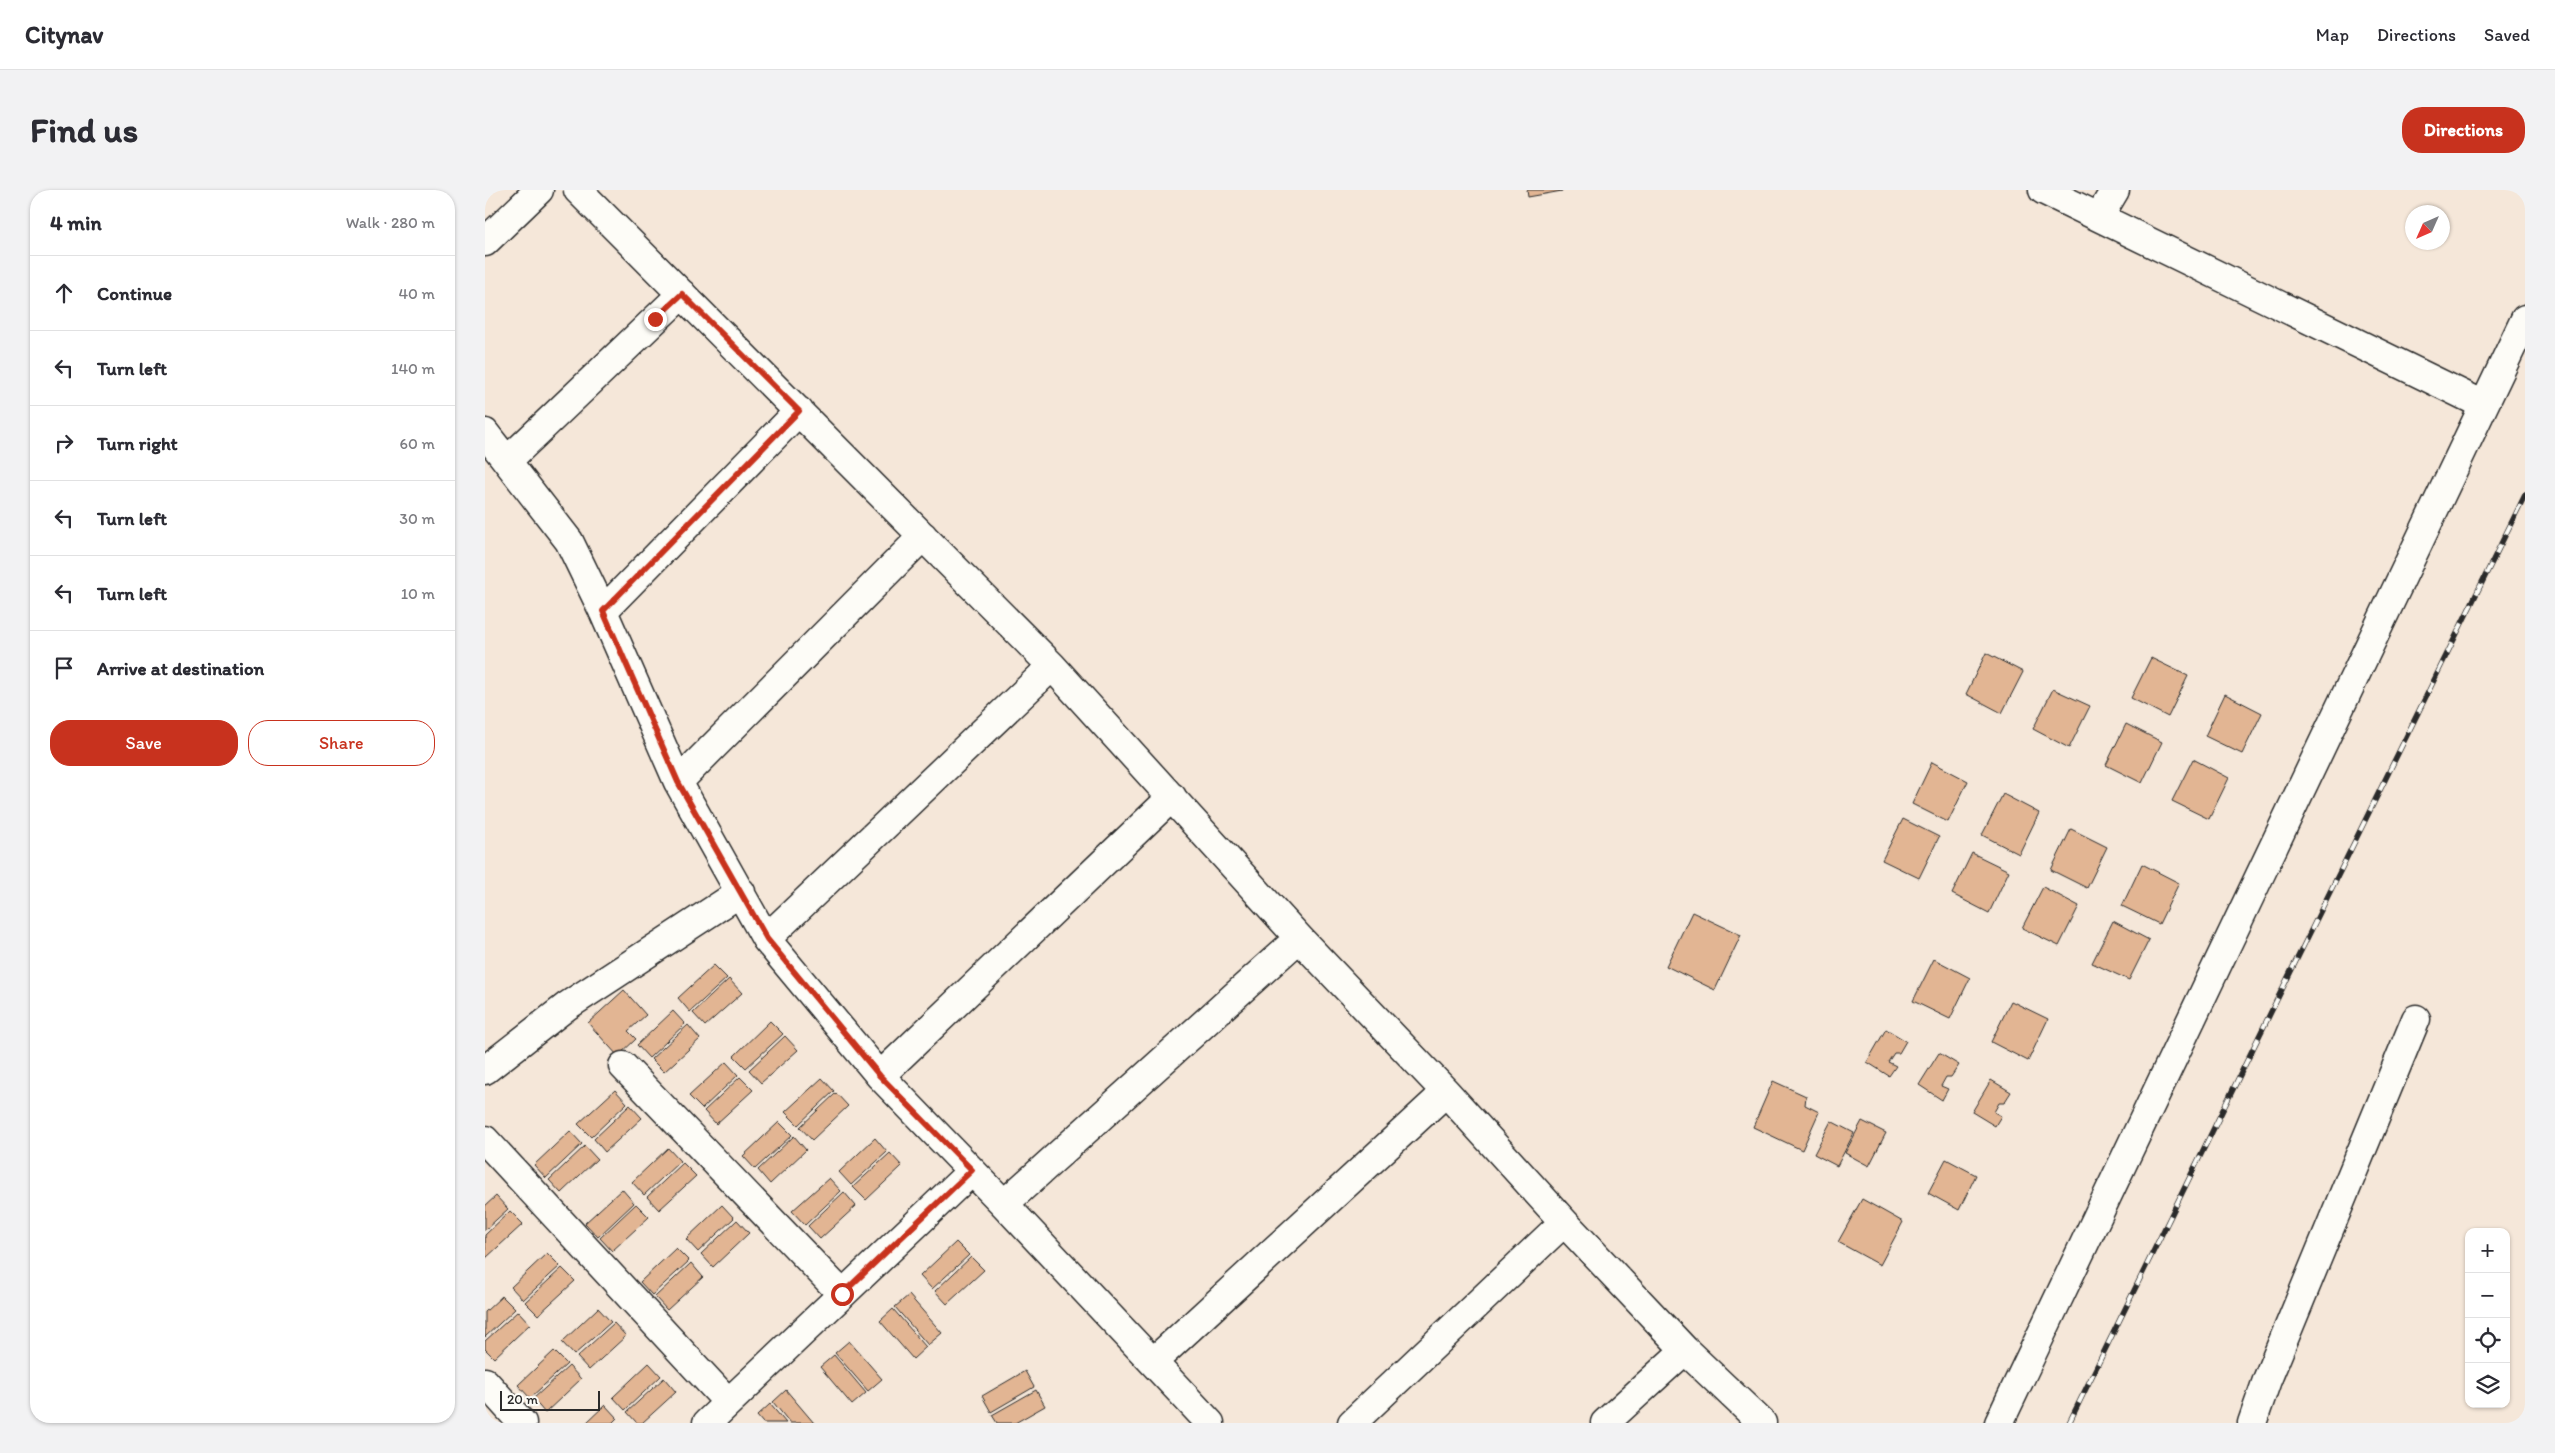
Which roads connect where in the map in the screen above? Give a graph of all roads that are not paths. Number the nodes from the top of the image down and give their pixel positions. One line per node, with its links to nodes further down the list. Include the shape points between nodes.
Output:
1 (539, 190): 6 (street)
2 (578, 190): 7 (street)
3 (2043, 190): 5 (street)
4 (2115, 190): 5 (street)
5 (2099, 217): 9 (street)
6 (485, 242)
7 (682, 294): 10 (street); 12 (street)
8 (2525, 319): 9 (street)
9 (2484, 405): 41 (street)
10 (799, 411): 13 (street); 14 (street)
11 (485, 433): 12 (street)
12 (507, 461): 14 (street, via 569,542)
13 (923, 536): 15 (street); 16 (street)
14 (603, 611): 16 (street)
15 (1052, 666): 17 (street); 20 (street)
16 (678, 782): 18 (street)
17 (1172, 797): 19 (street); 24 (street)
18 (741, 892): 20 (street); 23 (street, via 567,1006)
19 (1299, 938): 25 (street); 28 (street)
20 (767, 939): 24 (street)
21 (2416, 1019): 42 (street, via 2267,1380)
22 (623, 1066): 30 (street)
23 (485, 1070)
24 (880, 1076): 27 (street)
25 (1446, 1092): 29 (street); 32 (street)
26 (485, 1140): 34 (street)
27 (972, 1170): 28 (street); 30 (street)
28 (1004, 1204): 32 (street)
29 (1563, 1222): 31 (street); 38 (street)
30 (842, 1294): 34 (street)
31 (1685, 1350): 39 (street); 40 (street)
32 (1153, 1362): 37 (street)
33 (485, 1382): 35 (street)
34 (728, 1402): 36 (street)
35 (522, 1423)
36 (707, 1423)
37 (1210, 1423)
38 (1352, 1423)
39 (1605, 1423)
40 (1762, 1423)
41 (1999, 1423)
42 (2253, 1423)

